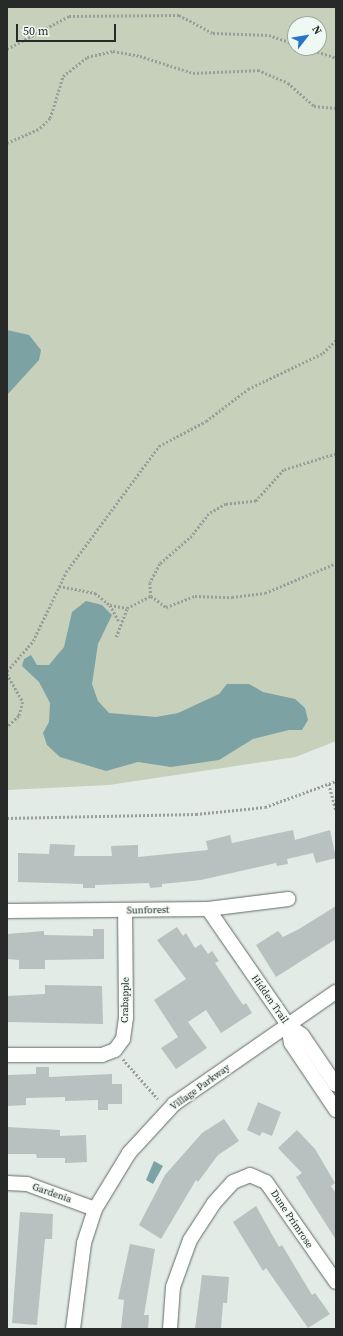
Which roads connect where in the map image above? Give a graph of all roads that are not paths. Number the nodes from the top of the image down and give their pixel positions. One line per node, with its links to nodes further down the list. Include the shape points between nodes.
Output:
1 (288, 900): 2 (street, Sunforest)
2 (208, 909): 3 (street, Sunforest); 6 (street, Hidden Trail)
3 (125, 910): 4 (street, Sunforest); 7 (street, Crabapple, via 126,1018 123,1039 115,1050 102,1055)
4 (7, 911)
5 (336, 992): 6 (street, Village Parkway)
6 (288, 1025): 8 (street, Hidden Trail, via 302,1035); 9 (street, via 291,1043); 11 (street, Village Parkway, via 174,1104 129,1152)
7 (7, 1055)
8 (336, 1085)
9 (336, 1110)
10 (7, 1183): 11 (street, Gardenia, via 27,1184)
11 (95, 1209): 13 (street, Village Parkway, via 84,1243)
12 (336, 1282): 14 (street, Dune Primrose, via 266,1182 250,1175 233,1182 214,1203 190,1240 173,1287)
13 (73, 1329)
14 (170, 1329)

